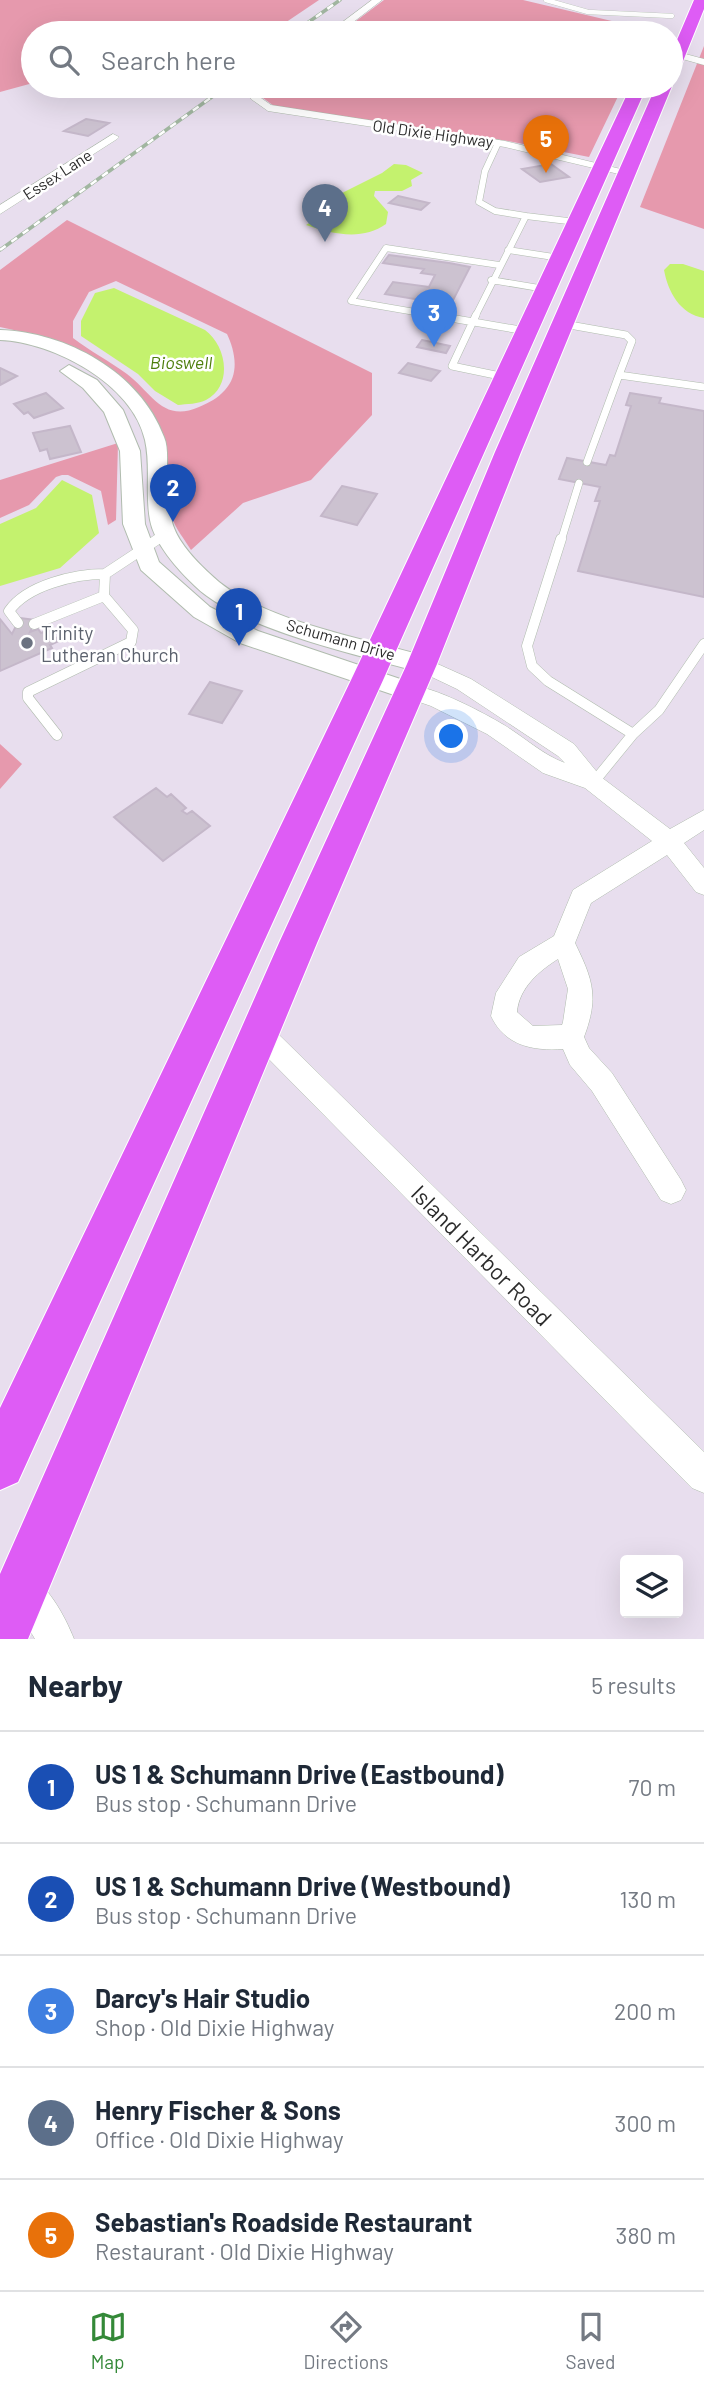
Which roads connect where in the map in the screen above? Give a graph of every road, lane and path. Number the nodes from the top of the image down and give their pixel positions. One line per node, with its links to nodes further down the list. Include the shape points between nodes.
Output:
1 (378, 0): 8 (street)
2 (546, 0): 5 (lane)
3 (580, 0): 5 (lane)
4 (701, 0): 7 (main road)
5 (574, 8): 6 (lane, via 607,14)
6 (676, 9): 7 (main road)
7 (698, 20): 9 (main road)
8 (350, 21)
9 (683, 46)
10 (683, 56): 11 (street)
11 (704, 62)
12 (256, 98): 16 (street, Old Dixie Highway, via 268,108)
13 (633, 98): 17 (main road)
14 (659, 98): 18 (main road)
15 (113, 137): 19 (street, Essex Lane)
16 (498, 143): 17 (street, Old Dixie Highway); 20 (lane, via 485,171 479,202 496,211)
17 (602, 166): 18 (street, Old Dixie Highway); 21 (main road)
18 (628, 172): 28 (main road)
19 (0, 210)
20 (526, 216): 21 (lane); 22 (lane)
21 (576, 222): 23 (main road)
22 (508, 250): 23 (lane); 24 (lane)
23 (560, 258): 26 (main road)
24 (499, 265): 25 (lane); 27 (lane, via 386,248 351,301)
25 (491, 280): 26 (lane); 27 (lane)
26 (545, 289): 29 (main road)
27 (472, 321): 29 (lane); 33 (lane, via 452,366)
28 (564, 324): 32 (lane, via 626,335 632,341); 45 (main road)
29 (526, 331): 33 (main road)
30 (0, 335): 37 (street, Schumann Drive, via 26,336 80,357 116,382 137,404 155,439 161,522)
31 (0, 340): 38 (street, Schumann Drive, via 54,362 90,384 113,410 130,451 134,524)
32 (619, 375): 34 (lane); 35 (lane)
33 (505, 377): 44 (main road)
34 (704, 387)
35 (587, 462)
36 (579, 483): 46 (lane, via 527,646 532,666 548,681)
37 (166, 534): 38 (lane); 44 (street, Schumann Drive, via 181,557 219,594)
38 (141, 548): 39 (lane); 44 (street, Schumann Drive, via 149,565 202,612 249,637)
39 (105, 573): 40 (lane); 41 (lane, via 78,576 20,599 9,611)
40 (104, 596): 42 (lane); 47 (lane, via 133,630 131,642 28,692)
41 (18, 623)
42 (34, 624)
43 (704, 644): 46 (lane, via 659,710)
44 (374, 664): 45 (street, Schumann Drive); 56 (main road)
45 (416, 677): 48 (street, via 438,701 495,729 551,767); 48 (street, via 464,684 566,750); 53 (main road)
46 (634, 734): 48 (lane)
47 (57, 735)
48 (593, 783): 50 (street)
49 (704, 819): 50 (street)
50 (669, 841): 51 (street); 52 (street, via 582,897)
51 (704, 885)
52 (563, 943): 54 (street, via 583,987); 54 (street, via 528,965 505,1001 504,1016 518,1033 538,1040)
53 (260, 1033): 57 (street, Island Harbor Road); 58 (main road)
54 (571, 1037): 55 (street, via 579,1056 602,1082)
55 (671, 1190)
56 (0, 1464)
57 (704, 1476)
58 (22, 1588): 59 (main road); 60 (street)
59 (0, 1639)
60 (56, 1639)

